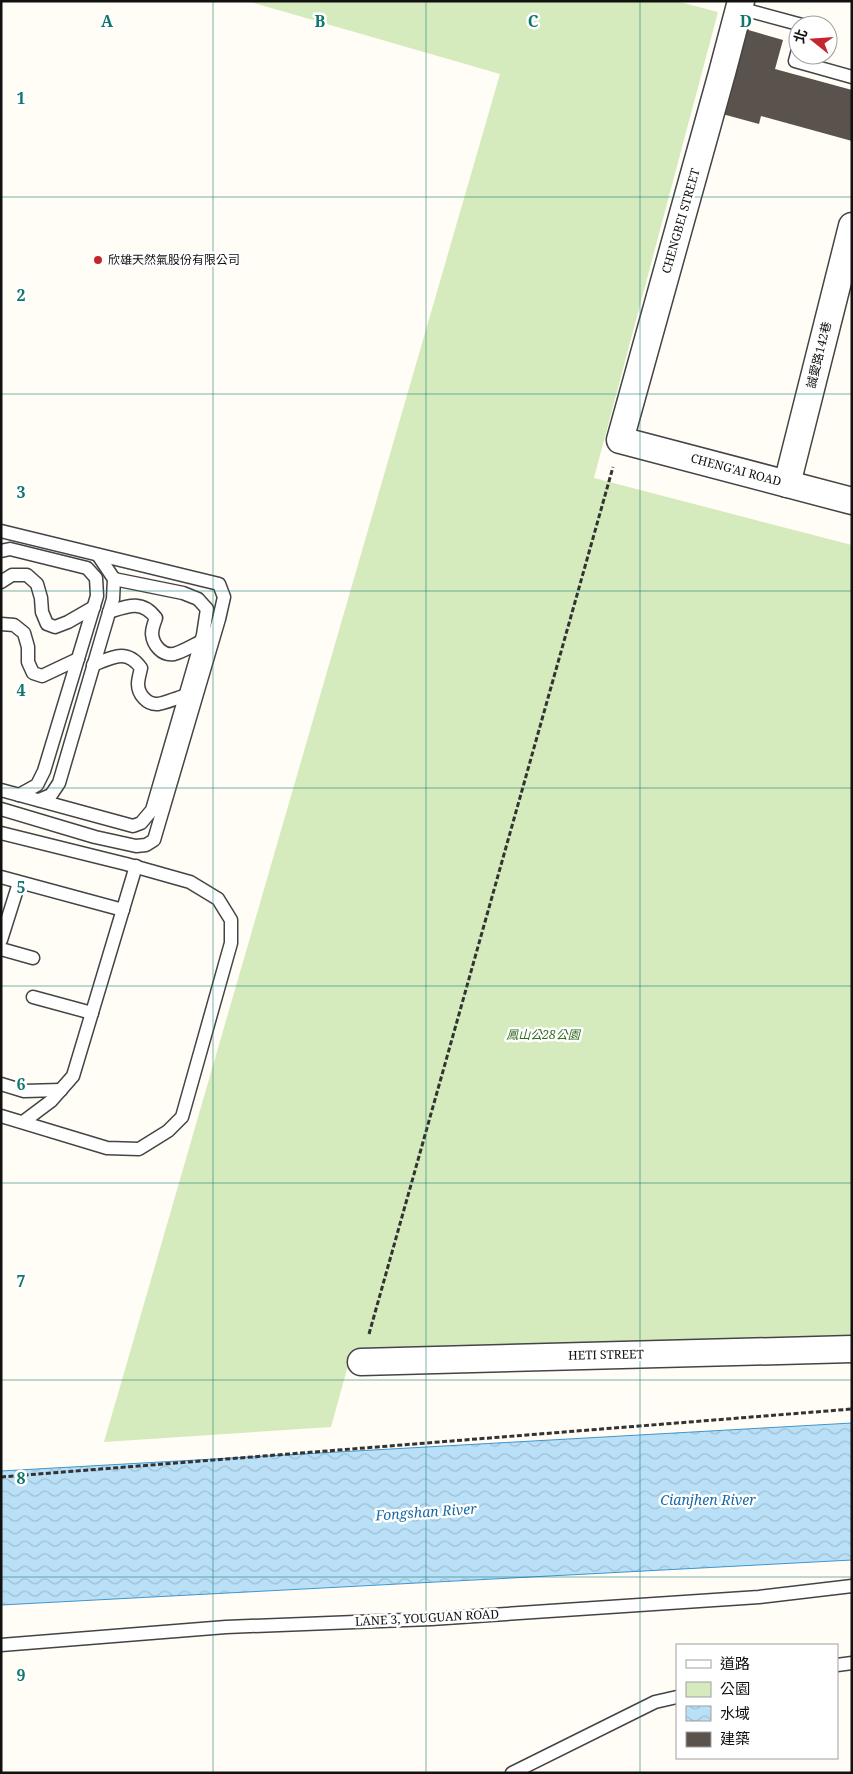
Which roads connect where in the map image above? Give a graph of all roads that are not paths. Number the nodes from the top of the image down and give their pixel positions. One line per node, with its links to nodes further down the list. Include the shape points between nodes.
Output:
1 (740, 5): 2 (lane); 6 (street, CHENGBEI STREET)
2 (788, 20)
3 (809, 65): 4 (lane)
4 (852, 77)
5 (852, 226): 7 (street, 誠愛路142巷)
6 (620, 440): 7 (street, CHENG'AI ROAD)
7 (787, 484): 8 (street, CHENG'AI ROAD)
8 (852, 501)
9 (1, 531): 11 (lane)
10 (4, 549): 14 (lane, via 87,568 96,578)
11 (98, 555): 12 (lane); 24 (lane, via 218,584 224,597 162,818 154,840 136,846)
12 (114, 579): 15 (lane); 17 (lane, via 183,592 198,599 207,609)
13 (1, 582): 14 (lane, via 12,575 27,575 37,584 47,624 55,627)
14 (94, 607): 18 (lane)
15 (109, 612): 17 (lane, via 129,605 150,610 156,618 153,638 164,653 174,654); 19 (lane)
16 (1, 624): 18 (lane, via 14,624 24,633 33,673 42,676)
17 (200, 642): 20 (lane)
18 (78, 659): 22 (lane, via 44,771 37,784)
19 (94, 666): 20 (lane, via 115,656 124,656 136,660 141,668 138,688 150,704); 23 (lane, via 59,783 51,795)
20 (184, 696): 23 (lane, via 152,810 141,823 133,826)
21 (1, 790): 22 (lane)
22 (19, 795): 23 (lane)
23 (39, 800)
24 (8, 811): 25 (lane)
25 (5, 834): 26 (lane)
26 (136, 866): 29 (lane); 38 (lane, via 190,882 218,899 231,920 231,943 182,1117 168,1131 139,1149 107,1148)
27 (1, 877): 28 (lane)
28 (19, 883): 29 (lane); 30 (lane)
29 (123, 910): 34 (lane)
30 (1, 940)
31 (1, 949): 32 (lane)
32 (33, 958)
33 (32, 997): 34 (lane)
34 (92, 1013): 36 (lane, via 73,1076)
35 (1, 1084): 36 (lane, via 24,1091)
36 (61, 1090): 38 (lane)
37 (1, 1116): 38 (lane)
38 (23, 1122)
39 (852, 1349): 40 (street, HETI STREET)
40 (361, 1362)
41 (852, 1586): 42 (lane, LANE 3, YOUGUAN ROAD, via 759,1597 431,1619 226,1627)
42 (1, 1645)
43 (852, 1663): 44 (lane)
44 (838, 1665)
45 (676, 1697): 46 (lane, via 655,1702)
46 (512, 1773)

